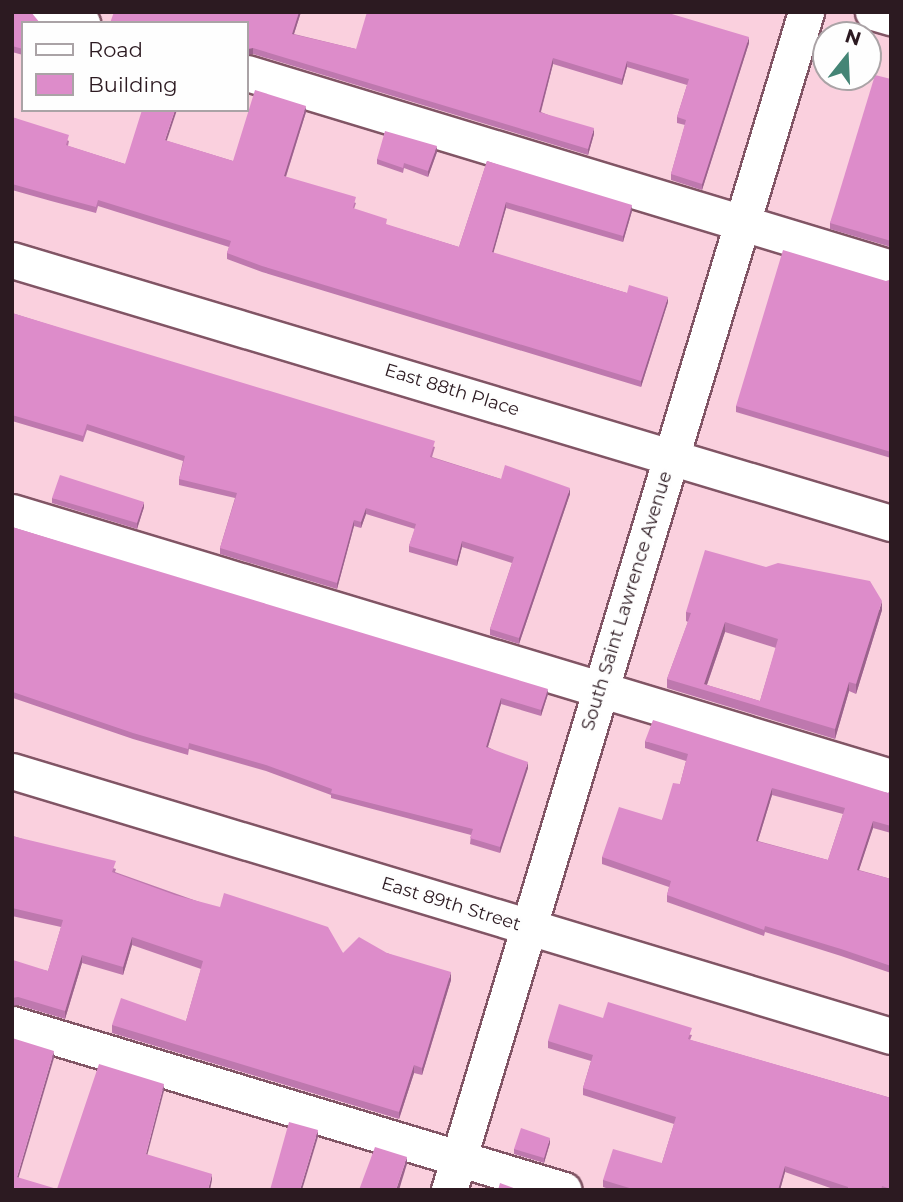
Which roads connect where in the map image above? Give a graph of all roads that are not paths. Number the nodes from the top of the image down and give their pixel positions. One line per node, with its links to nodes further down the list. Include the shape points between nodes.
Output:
1 (48, 12): 5 (street)
2 (806, 12): 7 (street, South Saint Lawrence Avenue)
3 (873, 12): 4 (street)
4 (891, 18)
5 (76, 21)
6 (248, 73): 7 (street)
7 (742, 223): 9 (street); 10 (street, South Saint Lawrence Avenue)
8 (12, 260): 10 (street, East 88th Place)
9 (891, 268)
10 (671, 455): 12 (street, East 88th Place); 13 (street, South Saint Lawrence Avenue)
11 (12, 512): 13 (street)
12 (891, 523)
13 (600, 690): 15 (street); 16 (street, South Saint Lawrence Avenue)
14 (12, 771): 16 (street, East 89th Street)
15 (891, 777)
16 (528, 927): 18 (street, East 89th Street); 19 (street, South Saint Lawrence Avenue)
17 (12, 1024): 19 (street)
18 (891, 1036)
19 (454, 1174): 20 (street)
20 (564, 1190)

